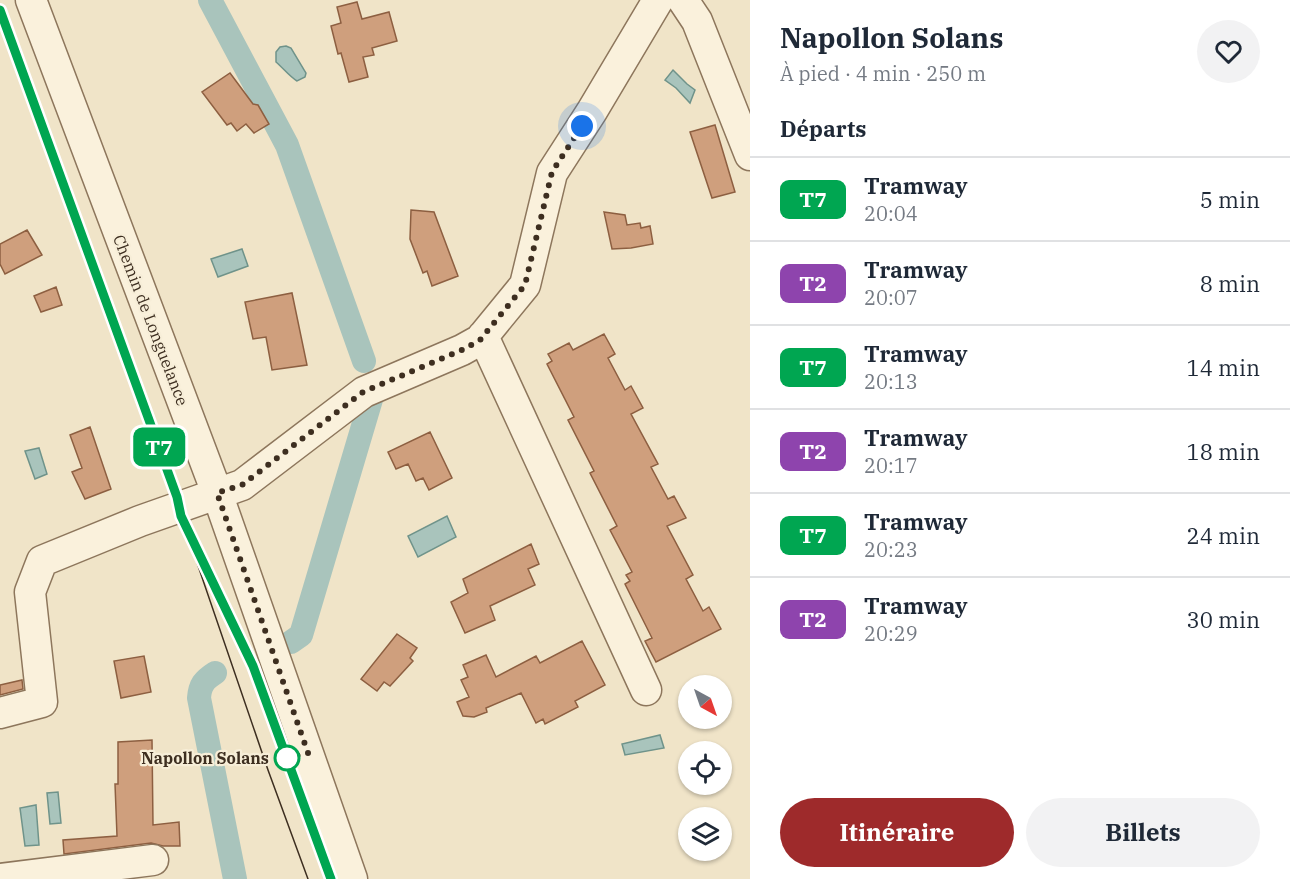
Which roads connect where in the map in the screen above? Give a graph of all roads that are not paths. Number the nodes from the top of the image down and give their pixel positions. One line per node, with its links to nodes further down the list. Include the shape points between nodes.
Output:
1 (31, 0): 6 (street, Chemin de Longuelance)
2 (658, 0): 5 (street, via 552,172 525,285)
3 (683, 0): 4 (street, via 697,21)
4 (750, 154)
5 (483, 336): 6 (street, via 462,350 363,392 242,485); 7 (street)
6 (217, 493): 8 (street, via 42,561 30,592 42,702); 11 (street, Chemin de Longuelance)
7 (646, 690)
8 (0, 713)
9 (153, 860): 10 (street)
10 (0, 879)
11 (352, 879)

